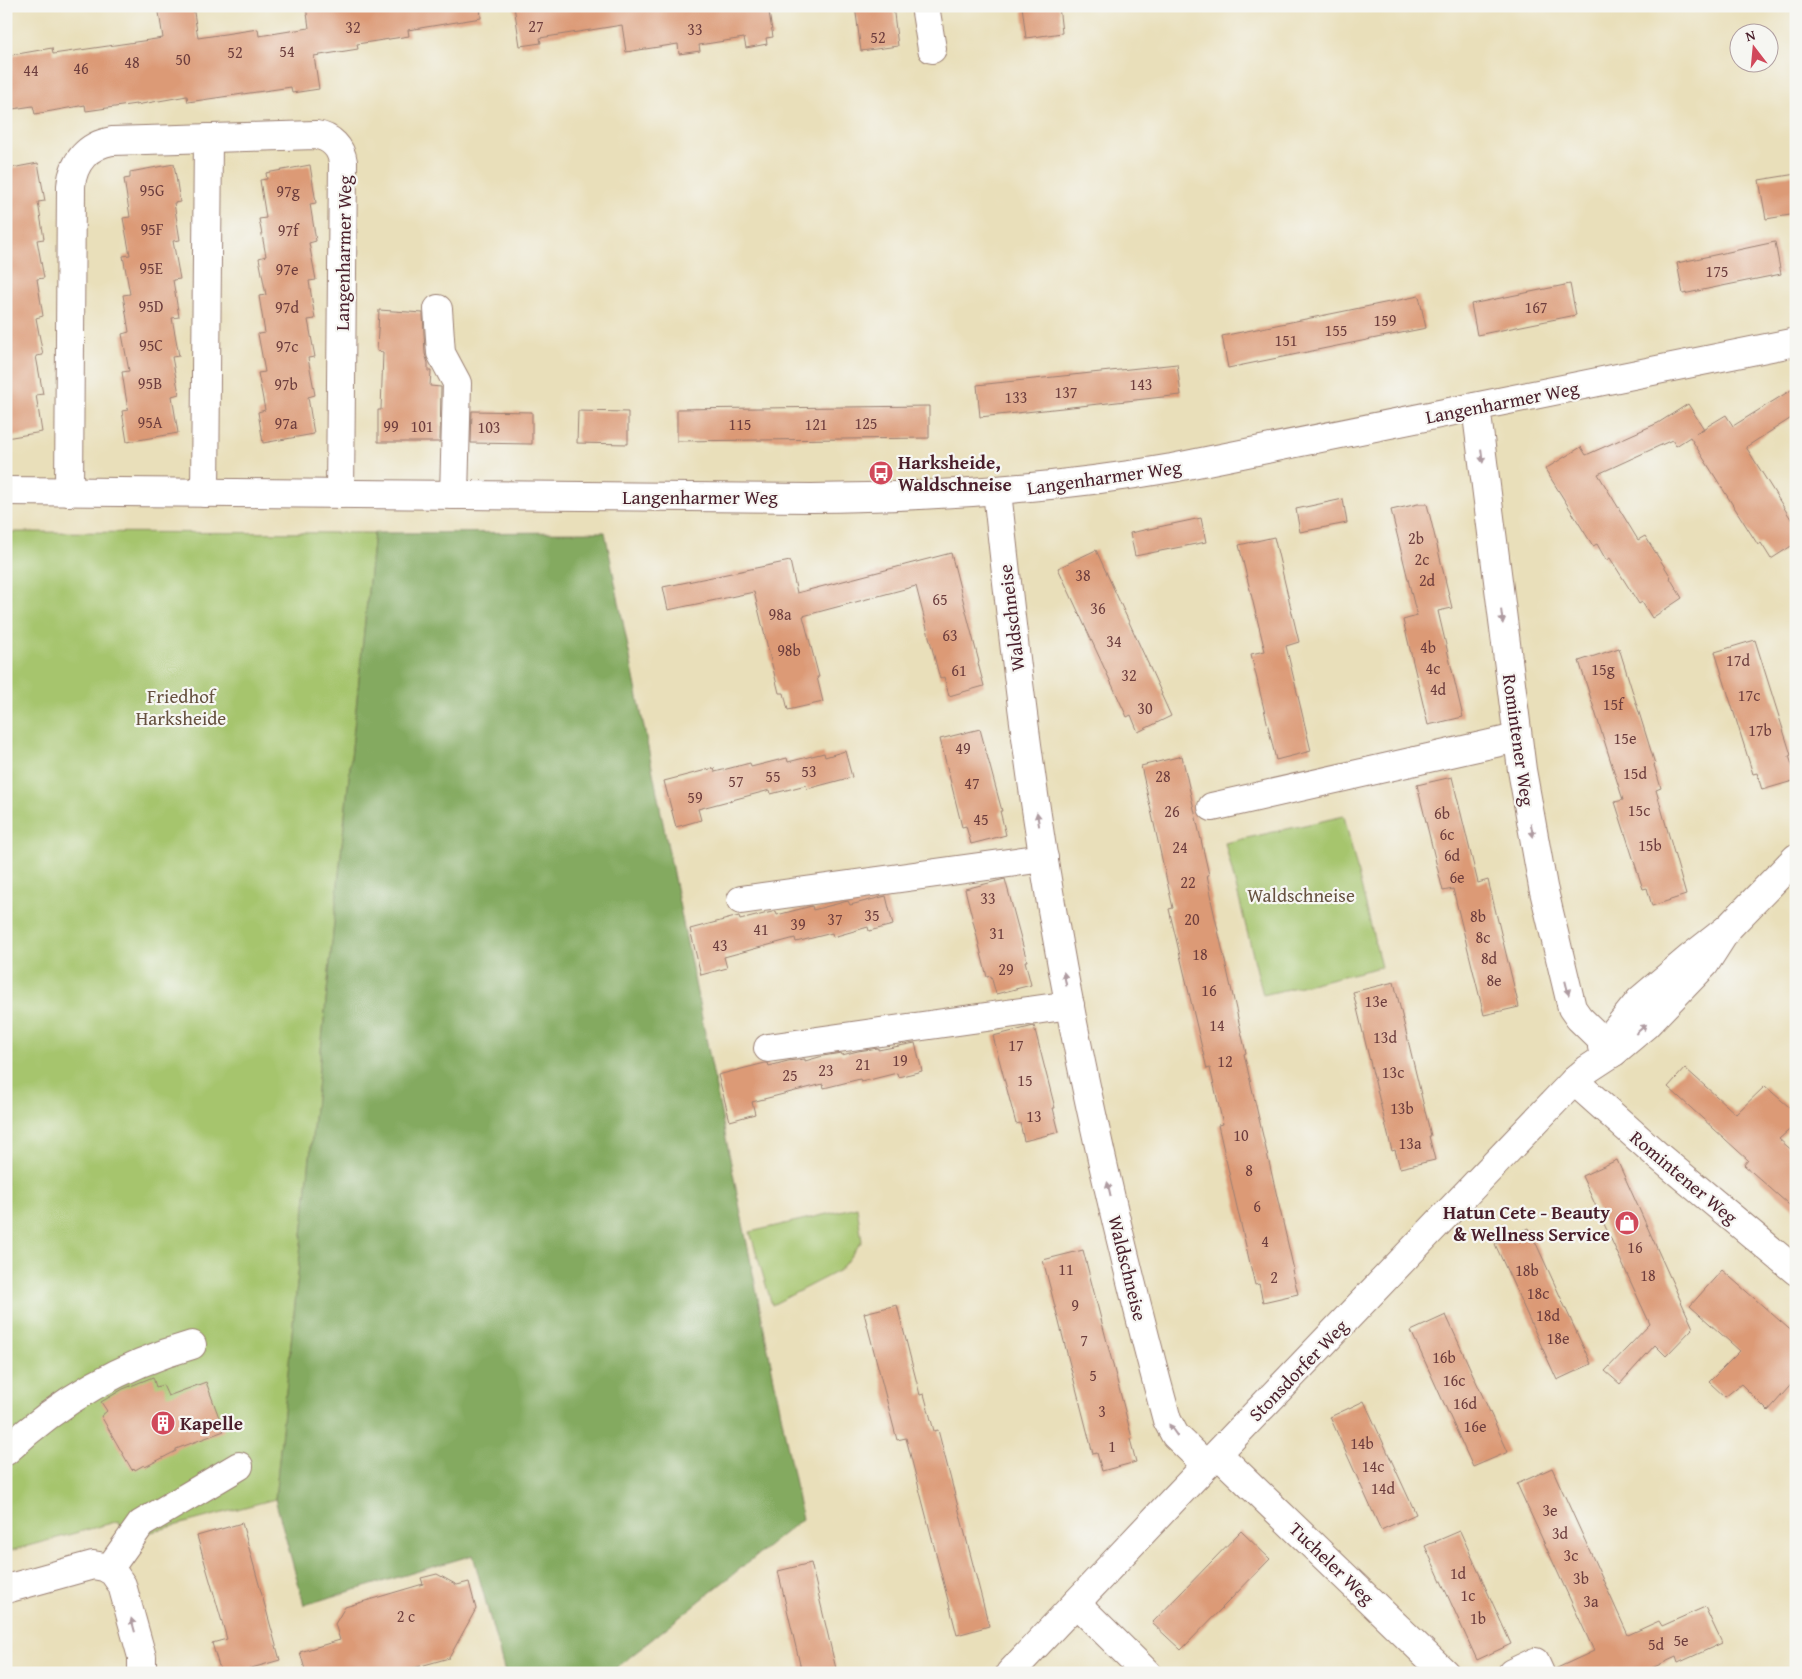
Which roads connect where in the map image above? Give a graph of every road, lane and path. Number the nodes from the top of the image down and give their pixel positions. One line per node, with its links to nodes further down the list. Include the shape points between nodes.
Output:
1 (924, 6): 2 (street)
2 (932, 49)
3 (208, 138): 9 (street, Langenharmer Weg, via 107,142 86,153 74,172 71,186); 10 (street); 11 (street, Langenharmer Weg, via 316,135 332,141 342,155)
4 (438, 309): 12 (street, via 441,353 457,383)
5 (1796, 342): 6 (street, Langenharmer Weg)
6 (1476, 407): 8 (street, Langenharmer Weg, via 1163,470); 13 (street, Romintener Weg, one-way to 13)
7 (6, 491): 9 (street, Langenharmer Weg)
8 (997, 491): 12 (street, Langenharmer Weg, via 858,498); 15 (street, Waldschneise, one-way to 8, via 1019,688)
9 (69, 492): 10 (street, Langenharmer Weg)
10 (205, 493): 11 (street, Langenharmer Weg)
11 (340, 494): 12 (street, Langenharmer Weg)
12 (454, 495)
13 (1517, 738): 14 (street); 20 (street, Romintener Weg, one-way to 20, via 1538,858 1570,1003 1576,1015)
14 (1212, 807)
15 (1044, 858): 17 (street); 18 (street, Waldschneise, one-way to 15)
16 (1796, 858): 20 (street, Stonsdorfer Weg, via 1728,928 1705,964 1646,1025)
17 (741, 900)
18 (1070, 1006): 19 (street); 25 (street, Waldschneise, one-way to 18, via 1175,1435 1167,1420 1114,1213)
19 (768, 1048)
20 (1609, 1048): 21 (street, Stonsdorfer Weg)
21 (1581, 1075): 22 (street, Romintener Weg, via 1656,1154); 25 (street, Stonsdorfer Weg)
22 (1796, 1271)
23 (192, 1345): 24 (street, via 136,1364 90,1388 41,1421)
24 (6, 1451)
25 (1212, 1460): 29 (street, Stonsdorfer Weg); 33 (street, Tucheler Weg)
26 (239, 1466): 27 (street, via 141,1524)
27 (109, 1569): 28 (street, via 93,1565); 30 (street, one-way to 27, via 142,1657 122,1586)
28 (6, 1589)
29 (1076, 1603): 31 (street, Stonsdorfer Weg); 32 (street)
30 (142, 1673)
31 (1010, 1673)
32 (1147, 1673)
33 (1445, 1673)
34 (1512, 1673): 35 (street, via 1535,1662)
35 (1540, 1673)

